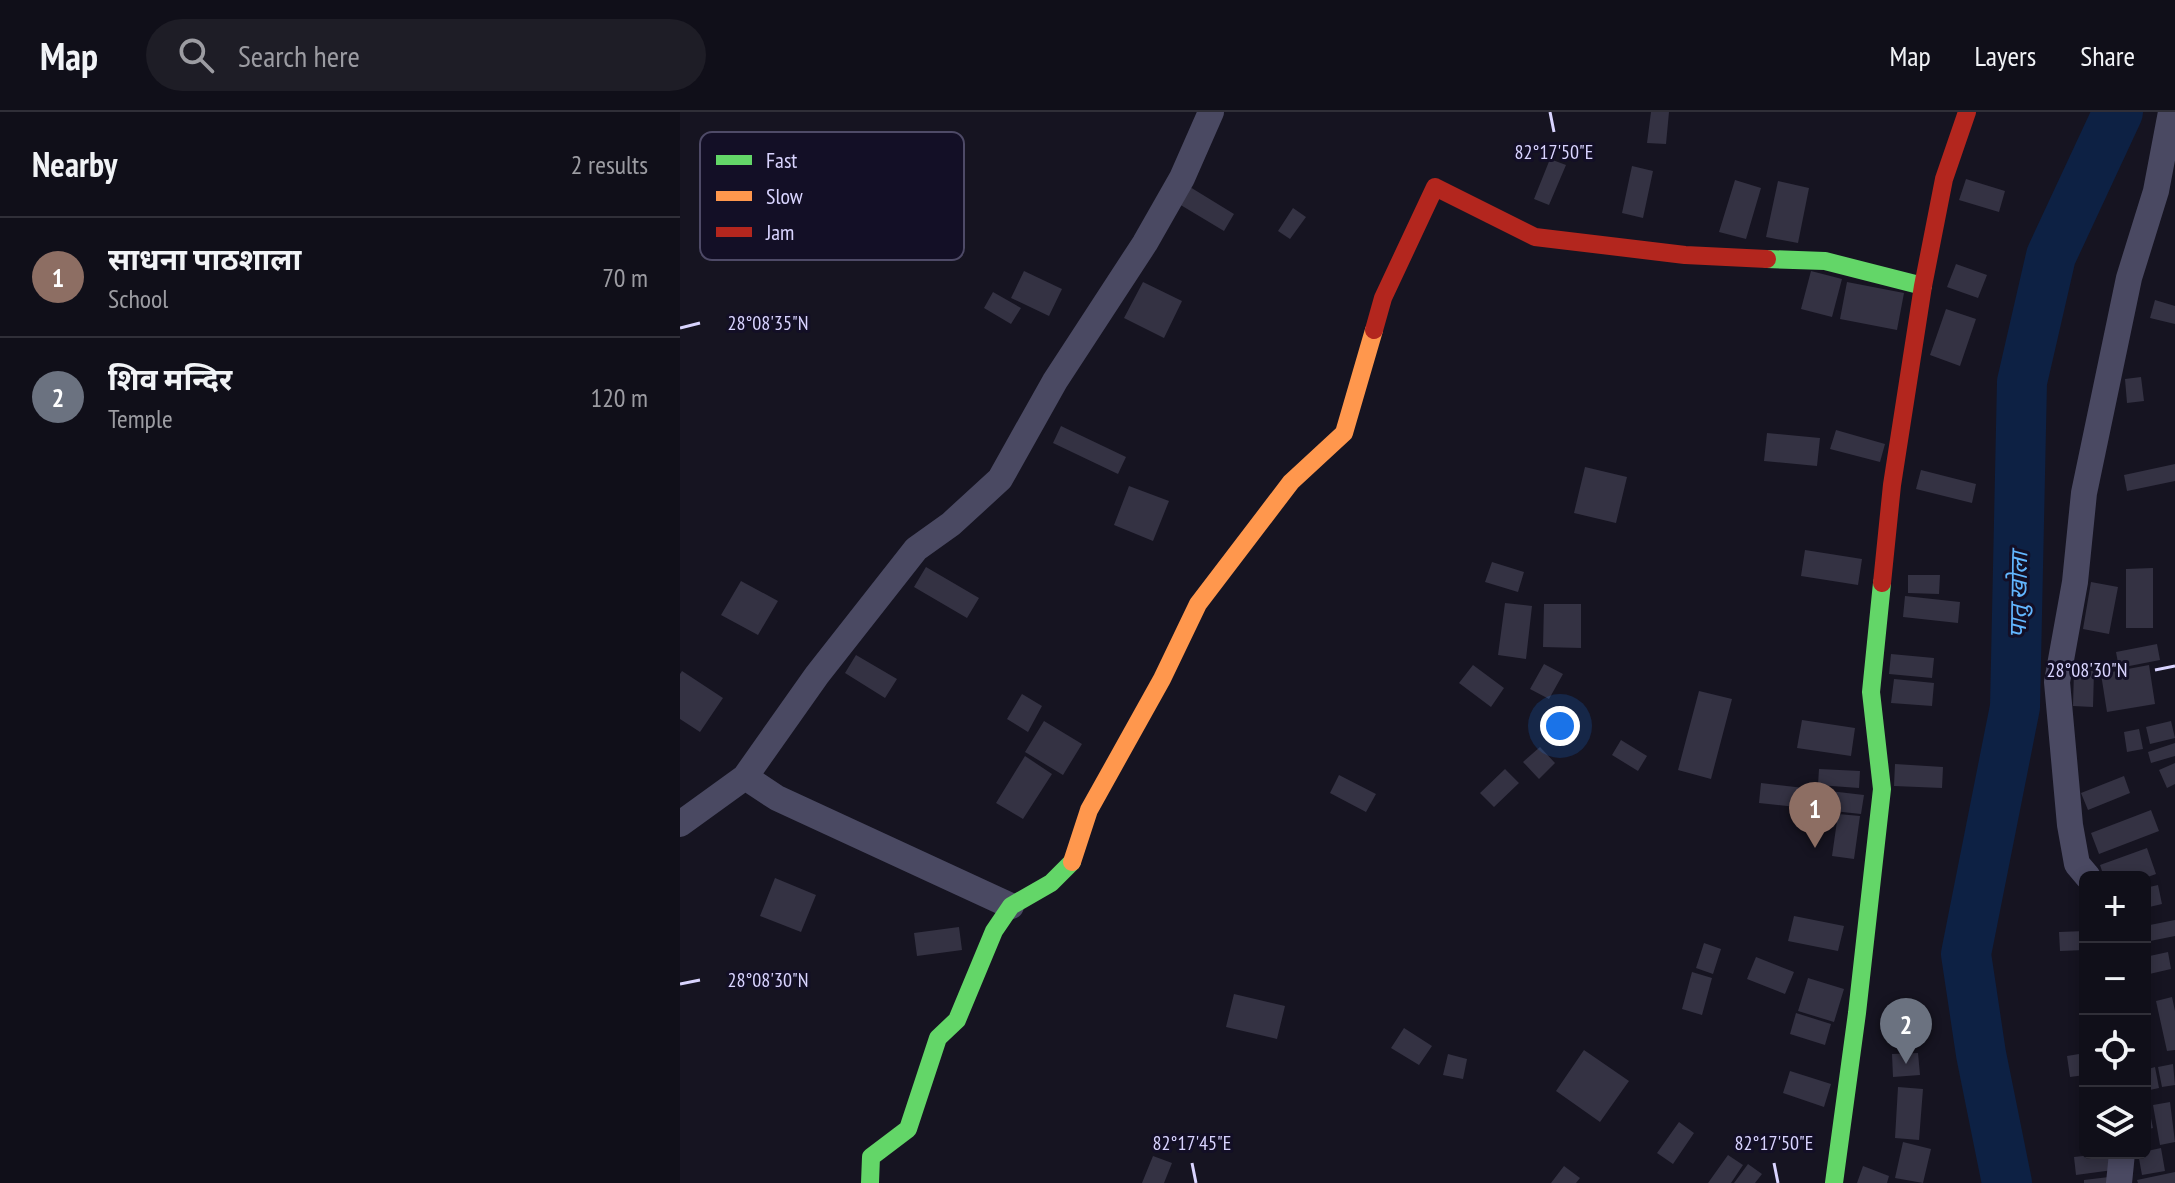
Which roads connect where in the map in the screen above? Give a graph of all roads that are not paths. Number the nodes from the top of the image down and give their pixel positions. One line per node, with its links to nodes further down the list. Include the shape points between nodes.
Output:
1 (1211, 112): 5 (street, via 1145,243 1055,381 1000,479 916,549)
2 (1967, 112): 4 (street, via 1944,179)
3 (2171, 112): 7 (street, via 2084,493 2057,682 2070,825)
4 (1923, 286): 8 (street, via 1825,261 1685,255 1535,237 1435,187 1383,298 1344,433 1291,482 1198,604 1089,810 1071,865); 11 (street, via 1892,485 1871,692 1882,789)
5 (745, 777): 6 (street); 8 (street, via 777,798)
6 (680, 824)
7 (2083, 871)
8 (1011, 906): 10 (street, via 994,931 957,1020 938,1038 908,1129 871,1157)
9 (2121, 1159): 12 (street)
10 (870, 1183)
11 (1834, 1183)
12 (2119, 1183)

